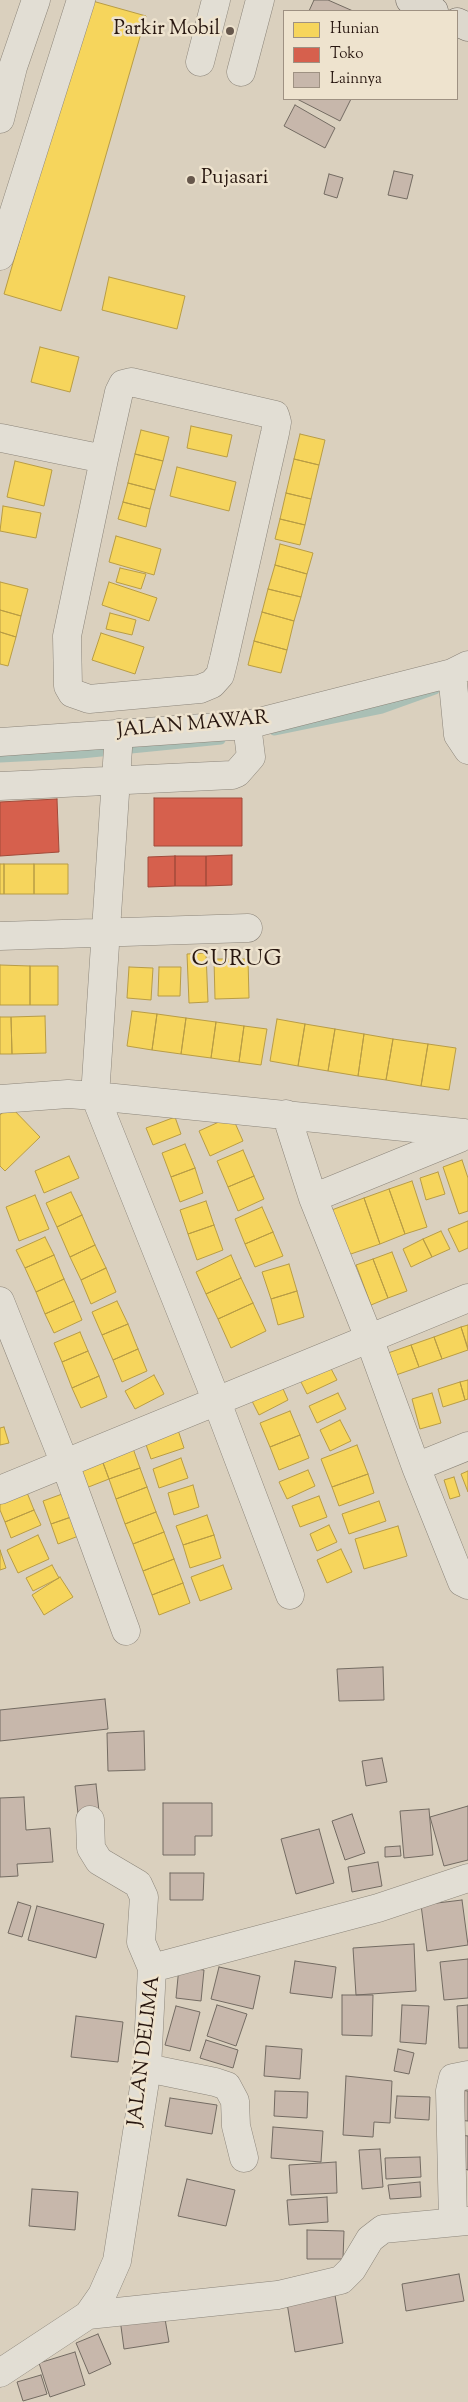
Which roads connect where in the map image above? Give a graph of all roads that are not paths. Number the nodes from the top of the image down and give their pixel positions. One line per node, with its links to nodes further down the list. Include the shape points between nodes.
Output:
1 (36, 0): 8 (street)
2 (81, 0): 11 (street)
3 (216, 0): 7 (street)
4 (260, 0): 9 (street)
5 (410, 0): 6 (highway)
6 (432, 10)
7 (200, 62)
8 (7, 66): 10 (street)
9 (241, 72)
10 (0, 118)
11 (0, 256)
12 (0, 435): 13 (street)
13 (104, 459): 13 (street, via 119,392 123,384 130,382 275,415 275,433 224,660 220,675 212,684 200,689 89,699 72,693 68,686 67,636)
14 (457, 673): 15 (street, JALAN MAWAR); 18 (street)
15 (247, 727): 16 (street, JALAN MAWAR); 19 (street, via 251,757 238,773)
16 (119, 736): 17 (street, JALAN MAWAR); 19 (street)
17 (0, 742)
18 (463, 743)
19 (118, 773): 20 (street); 22 (street)
20 (0, 786)
21 (248, 928): 22 (street)
22 (106, 932): 23 (street); 24 (street)
23 (0, 936)
24 (95, 1096): 25 (street, via 68,1094); 26 (street); 31 (street)
25 (0, 1099)
26 (286, 1114): 27 (street); 27 (street, via 464,1133 460,1138)
27 (313, 1198): 30 (street)
28 (468, 1298): 30 (street)
29 (0, 1301): 33 (street)
30 (370, 1338): 31 (street); 34 (street)
31 (217, 1402): 33 (street); 37 (street)
32 (468, 1446): 34 (street)
33 (65, 1464): 35 (street); 38 (street)
34 (416, 1468): 36 (street, via 462,1582)
35 (0, 1490)
36 (468, 1586)
37 (290, 1595)
38 (126, 1631)
39 (90, 1820): 41 (street, via 91,1848 99,1861 138,1884 144,1897 141,1942)
40 (468, 1878): 41 (street, JALAN DELIMA, via 378,1908)
41 (152, 1968): 42 (street, JALAN DELIMA)
42 (147, 2068): 44 (street, via 228,2086 235,2101 236,2126); 46 (street, JALAN DELIMA, via 117,2261)
43 (468, 2075): 45 (street, via 453,2078 450,2091)
44 (244, 2158)
45 (460, 2221): 46 (street, via 383,2229 370,2239 342,2280 278,2295)
46 (88, 2315): 47 (street, JALAN DELIMA)
47 (0, 2373)

